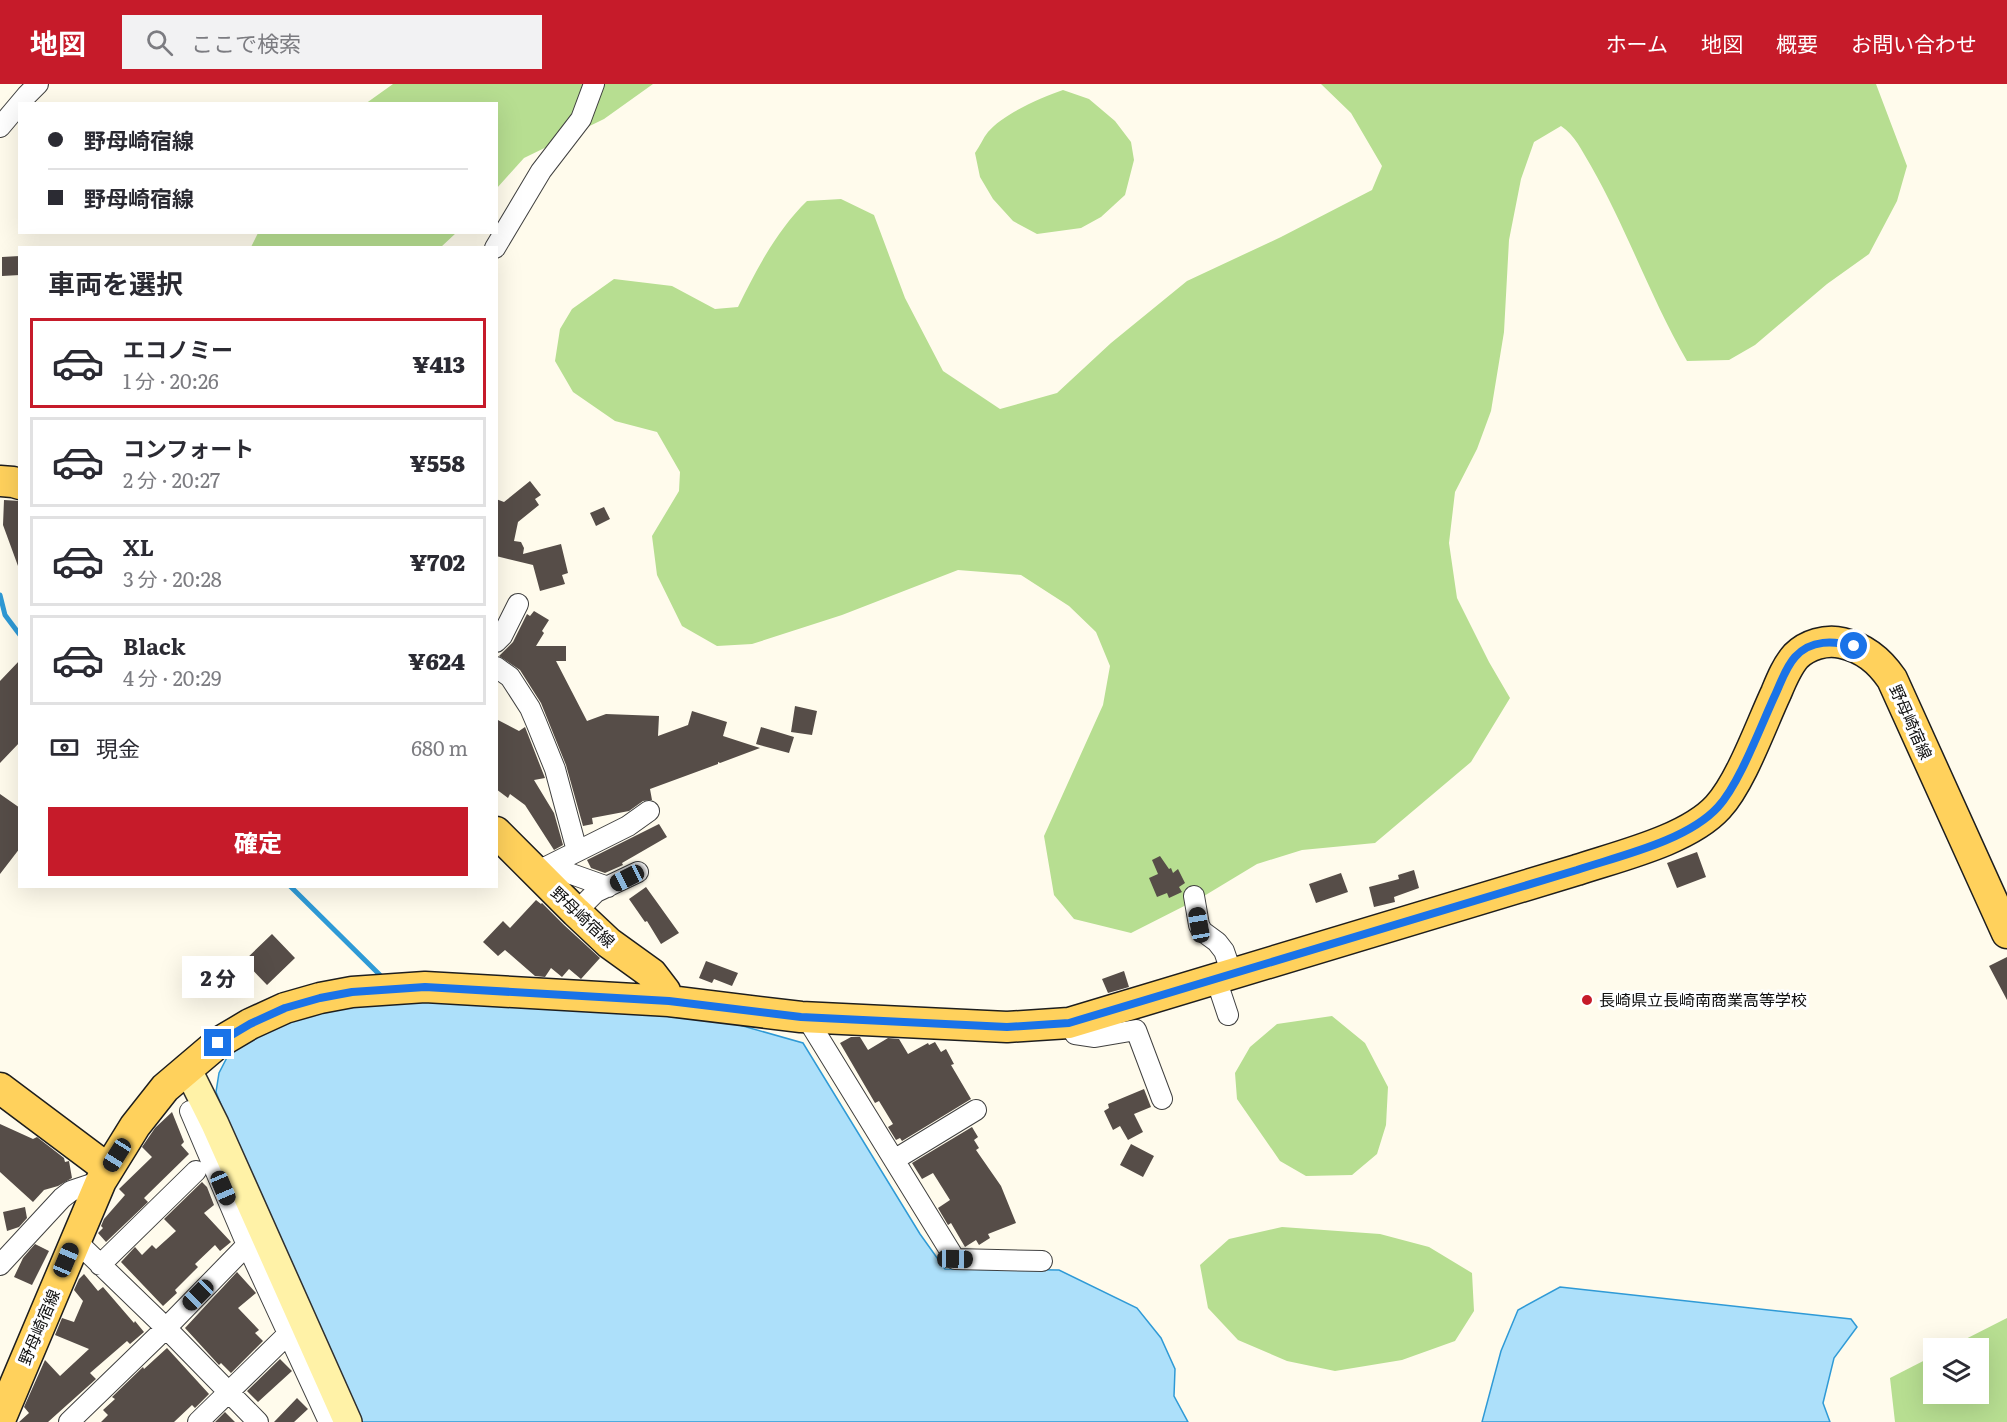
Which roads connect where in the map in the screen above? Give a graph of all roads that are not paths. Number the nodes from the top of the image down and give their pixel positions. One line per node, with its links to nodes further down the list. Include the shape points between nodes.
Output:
1 (38, 84): 3 (street)
2 (594, 84): 6 (street, via 581,119 541,171)
3 (20, 102)
4 (18, 105): 5 (street)
5 (0, 127)
6 (496, 246)
7 (518, 604): 8 (street)
8 (498, 640)
9 (498, 669): 12 (street, via 510,677 530,708 555,769)
10 (649, 811): 12 (street)
11 (498, 834): 14 (main road, 野母崎宿線)
12 (577, 851): 14 (street)
13 (638, 872): 15 (street)
14 (542, 878): 15 (street, via 563,871); 17 (main road, 野母崎宿線)
15 (608, 887): 17 (street, via 596,892)
16 (1194, 896): 19 (street, via 1202,931 1224,951)
17 (576, 912): 20 (main road, 野母崎宿線, via 609,944 652,974)
18 (2007, 933): 19 (main road, 野母崎宿線, via 1892,680 1865,651 1837,642 1820,642 1795,657 1733,785 1718,807 1689,829 1587,867)
19 (1224, 977): 21 (street); 23 (main road, 野母崎宿線)
20 (669, 1001): 22 (main road, 野母崎宿線); 24 (main road, 野母崎宿線, via 452,988 320,998 250,1024)
21 (1228, 1015)
22 (806, 1017): 23 (main road, 野母崎宿線, via 1007,1027); 29 (street)
23 (1069, 1023): 26 (street, via 1075,1034 1095,1037 1136,1030)
24 (187, 1068): 31 (main road, 野母崎宿線, via 149,1106); 45 (street)
25 (0, 1088): 31 (main road)
26 (1162, 1099)
27 (976, 1110): 29 (street)
28 (190, 1111): 33 (street)
29 (894, 1160): 34 (street, via 955,1259)
30 (196, 1171): 36 (street)
31 (104, 1175): 32 (main road, 野母崎宿線); 35 (street, via 62,1198)
32 (75, 1240): 36 (street); 40 (main road, 野母崎宿線)
33 (247, 1245): 37 (street); 38 (street)
34 (1042, 1261)
35 (0, 1265)
36 (100, 1265): 37 (street)
37 (166, 1328): 39 (street); 41 (street)
38 (288, 1334): 39 (street); 44 (street)
39 (228, 1392): 42 (street); 43 (street)
40 (0, 1420)
41 (69, 1422)
42 (198, 1422)
43 (258, 1422)
44 (329, 1422)
45 (348, 1422)

